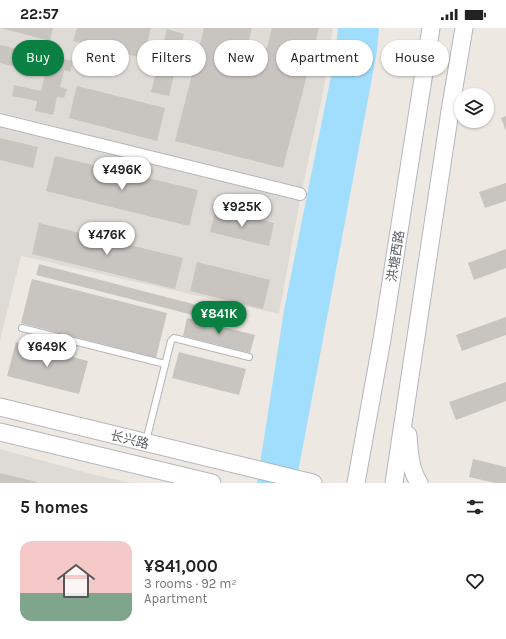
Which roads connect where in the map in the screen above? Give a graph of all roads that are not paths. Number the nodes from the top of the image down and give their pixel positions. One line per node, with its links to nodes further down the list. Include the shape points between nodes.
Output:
1 (430, 31): 14 (main road, 洪塘西路, via 382,339)
2 (465, 33): 8 (main road)
3 (0, 120): 4 (street)
4 (300, 194)
5 (22, 328): 7 (lane)
6 (250, 357): 7 (lane, via 174,338)
7 (165, 364): 11 (lane)
8 (406, 402): 15 (main road); 16 (main road, via 409,450 414,476)
9 (0, 407): 11 (main road, 长兴路)
10 (0, 432): 13 (main road, 长兴路)
11 (146, 443): 12 (main road, 长兴路)
12 (308, 482)
13 (212, 483)
14 (356, 483)
15 (394, 483)
16 (419, 483)

